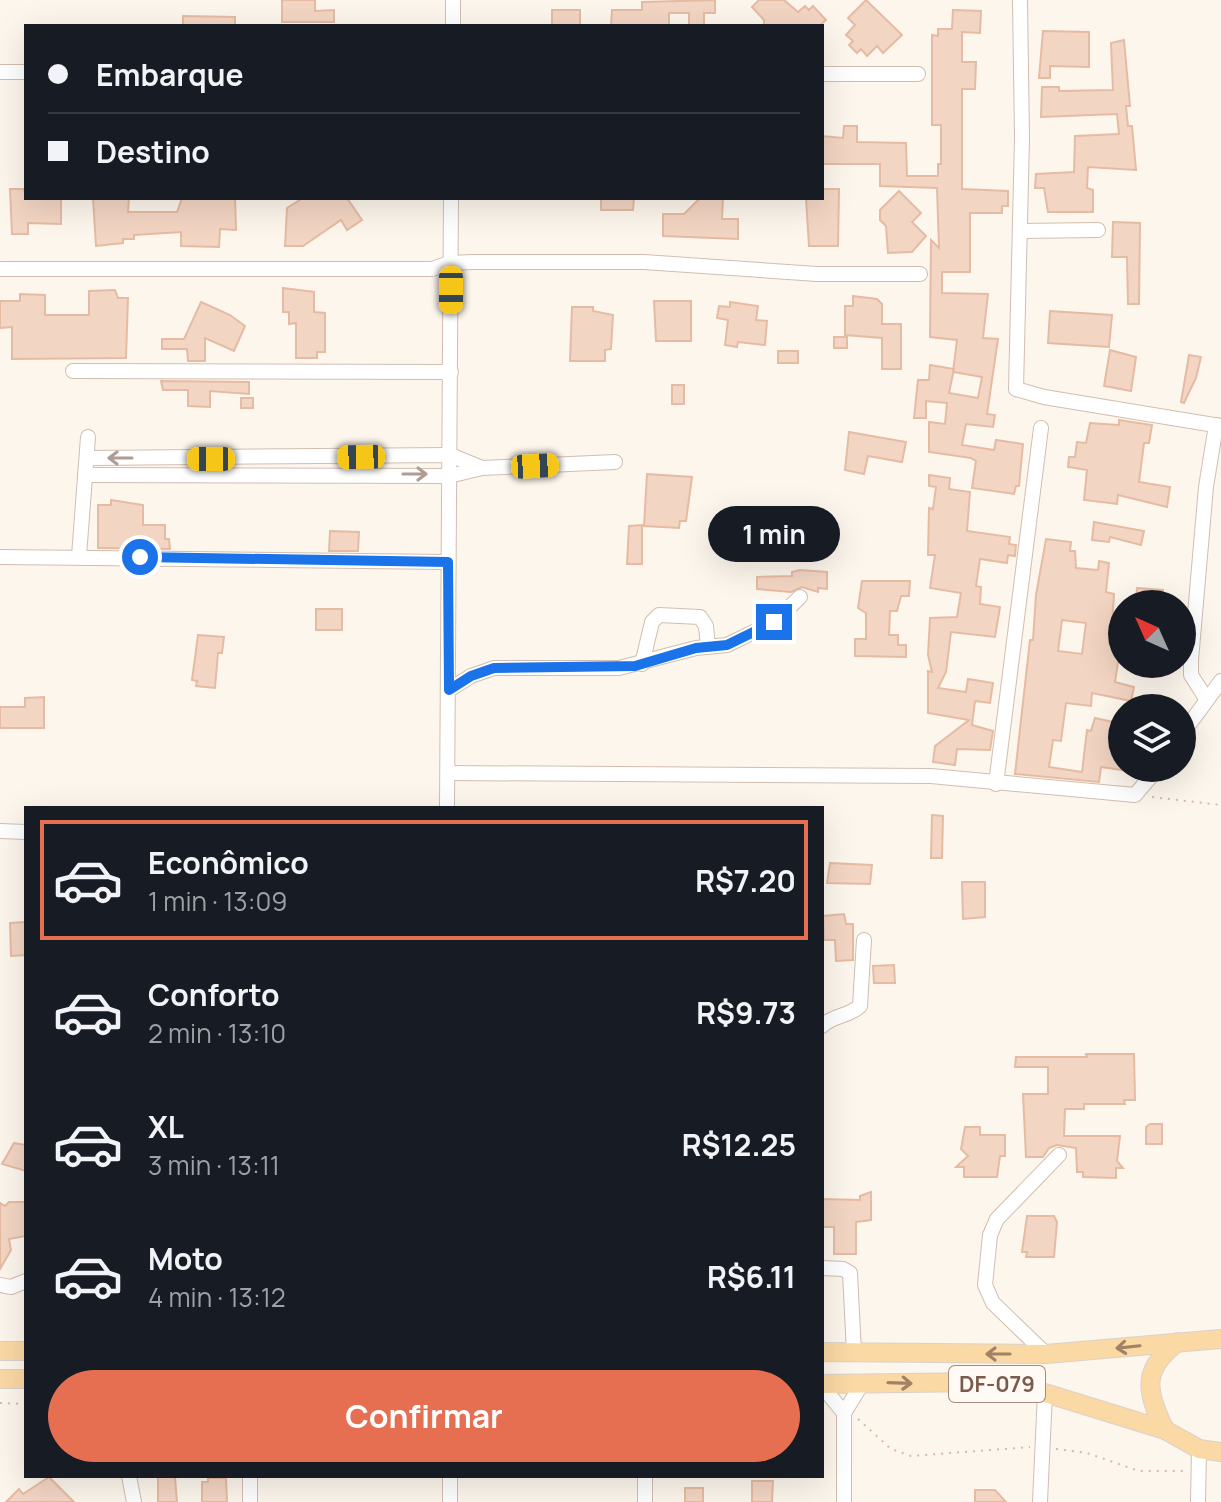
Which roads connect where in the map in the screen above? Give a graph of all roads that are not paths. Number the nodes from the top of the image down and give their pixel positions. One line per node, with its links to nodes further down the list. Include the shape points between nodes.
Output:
1 (453, 0): 3 (street)
2 (1020, 0): 10 (street)
3 (453, 24)
4 (0, 72): 5 (street)
5 (24, 72)
6 (824, 74): 7 (street)
7 (918, 74)
8 (451, 200): 11 (street)
9 (1098, 230): 10 (street)
10 (1020, 231): 16 (street, via 1017,391)
11 (450, 263): 12 (street, via 432,269); 13 (street, via 644,262 817,274); 15 (street)
12 (2, 269)
13 (920, 274)
14 (73, 371): 15 (street)
15 (451, 372): 19 (street)
16 (1219, 425): 39 (street, via 1206,487 1191,660 1191,675)
17 (1041, 428): 43 (street)
18 (88, 437): 20 (street)
19 (450, 455): 23 (street); 25 (street); 30 (street)
20 (88, 458): 22 (street, one-way to 20); 28 (street)
21 (234, 458): 22 (street); 23 (street); 26 (street)
22 (164, 459): 29 (street)
23 (301, 459): 27 (street)
24 (615, 462): 25 (street)
25 (482, 468): 30 (street)
26 (234, 474): 27 (street); 29 (street)
27 (301, 474): 30 (street, one-way to 30)
28 (85, 475): 29 (street); 31 (street)
29 (163, 475)
30 (449, 476): 33 (street)
31 (79, 556): 32 (street); 33 (street)
32 (0, 557)
33 (448, 562): 38 (street)
34 (800, 597): 35 (street, via 761,630)
35 (708, 647): 36 (street); 36 (street, via 700,617 659,615 652,622)
36 (642, 664): 38 (street, via 494,668)
37 (1221, 681): 39 (street)
38 (449, 690): 41 (street)
39 (1207, 700): 40 (street)
40 (1196, 715)
41 (448, 773): 43 (street, via 920,776); 44 (street)
42 (1146, 782): 43 (street, via 1135,795)
43 (996, 784)
44 (447, 806)
45 (0, 831): 46 (street)
46 (24, 832)
47 (864, 940): 48 (street, via 860,1006)
48 (824, 1024)
49 (1059, 1155): 59 (street, via 997,1219 990,1235 985,1285 993,1303)
50 (824, 1268): 58 (street, via 850,1273)
51 (24, 1282): 52 (street)
52 (0, 1285)
53 (1221, 1339): 54 (main road, DF-079)
54 (1181, 1341): 59 (main road, DF-079, one-way to 59); 67 (main road, via 1160,1355 1152,1370 1151,1398)
55 (0, 1351): 56 (main road)
56 (24, 1351)
57 (824, 1352): 58 (main road, DF-079)
58 (854, 1353): 59 (main road, DF-079, one-way to 58)
59 (1046, 1354)
60 (0, 1379): 61 (main road)
61 (24, 1379)
62 (863, 1382): 63 (main road, DF-079); 65 (main road, DF-079, one-way to 65, via 984,1382); 66 (street)
63 (824, 1385)
64 (824, 1388): 66 (street)
65 (1045, 1393): 67 (main road, DF-079); 79 (street)
66 (844, 1413): 78 (street)
67 (1165, 1430): 68 (main road, DF-079)
68 (1199, 1449): 69 (main road, DF-079); 80 (street)
69 (1221, 1452)
70 (129, 1478): 74 (street)
71 (250, 1478): 75 (street)
72 (450, 1478): 76 (street)
73 (645, 1478): 77 (street)
74 (134, 1502)
75 (250, 1502)
76 (450, 1502)
77 (645, 1502)
78 (844, 1502)
79 (1040, 1502)
80 (1198, 1502)

